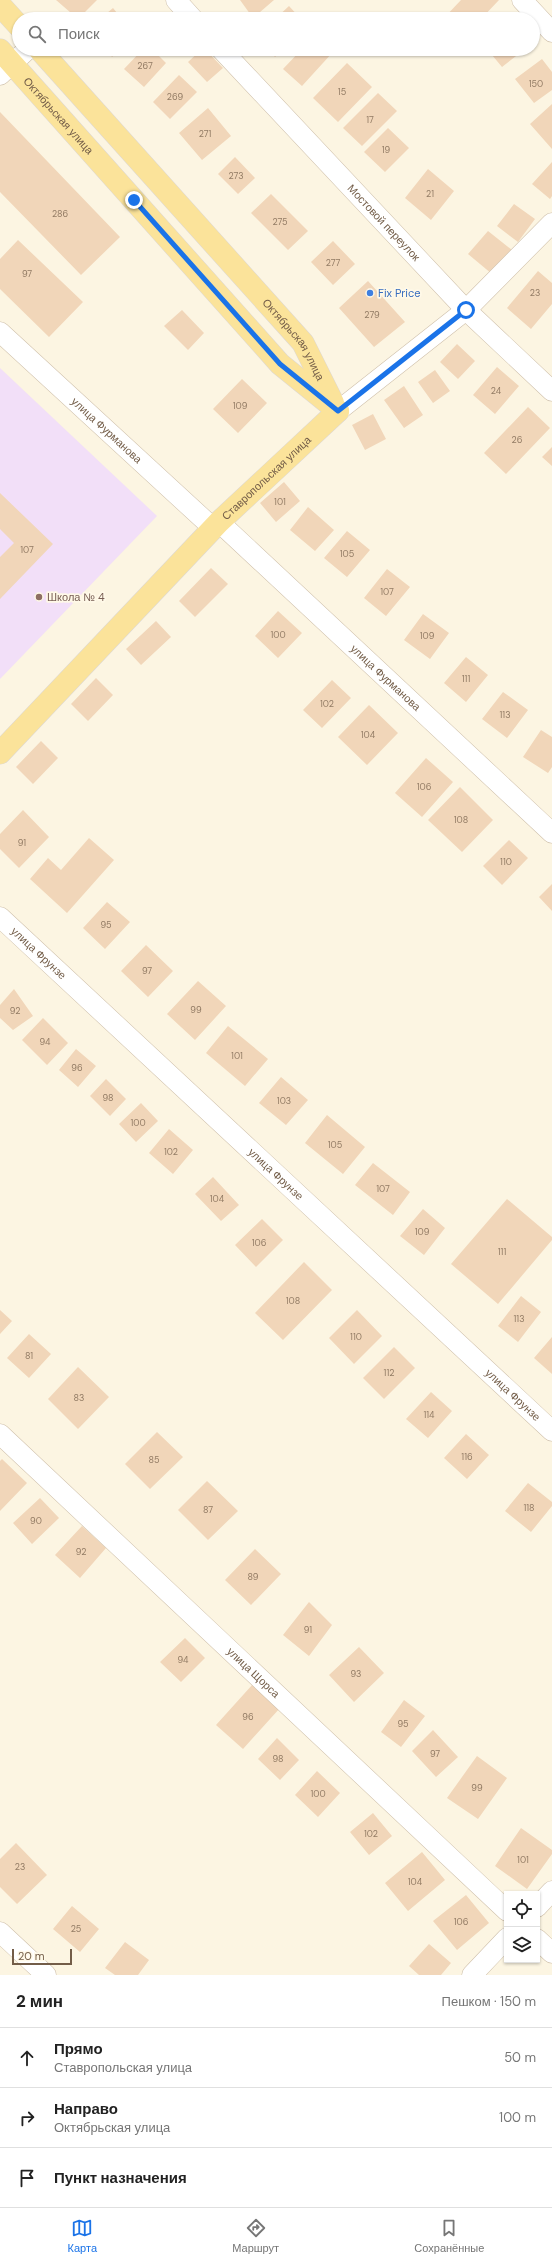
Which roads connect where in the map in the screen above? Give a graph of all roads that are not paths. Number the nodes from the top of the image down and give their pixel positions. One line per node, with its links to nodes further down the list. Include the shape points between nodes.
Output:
1 (176, 0): 4 (street)
2 (522, 0): 5 (street)
3 (0, 5): 6 (main road)
4 (187, 12)
5 (533, 12)
6 (12, 18)
7 (540, 19): 8 (street)
8 (552, 32)
9 (16, 56): 12 (street)
10 (45, 56): 17 (main road, Октябрьская улица, via 303,343)
11 (228, 56): 14 (street, Мостовой переулок)
12 (4, 63): 17 (main road, Октябрьская улица, via 280,364)
13 (552, 223): 14 (street, Ставропольская улица)
14 (466, 310): 16 (street, Мостовой переулок); 17 (street, Ставропольская улица)
15 (0, 332): 18 (street, улица Фурманова)
16 (552, 391)
17 (338, 411): 18 (main road, Ставропольская улица)
18 (216, 525): 19 (main road, Ставропольская улица); 20 (street, улица Фурманова)
19 (0, 753)
20 (552, 833)
21 (0, 917): 22 (street, улица Фрунзе)
22 (552, 1432)
23 (0, 1434): 26 (street, улица Щорса)
24 (552, 1891): 25 (street)
25 (540, 1903)
26 (504, 1908)
27 (0, 1932): 31 (street)
28 (504, 1941): 32 (street)
29 (540, 1942): 30 (street)
30 (552, 1953)
31 (46, 1975)
32 (472, 1975)

